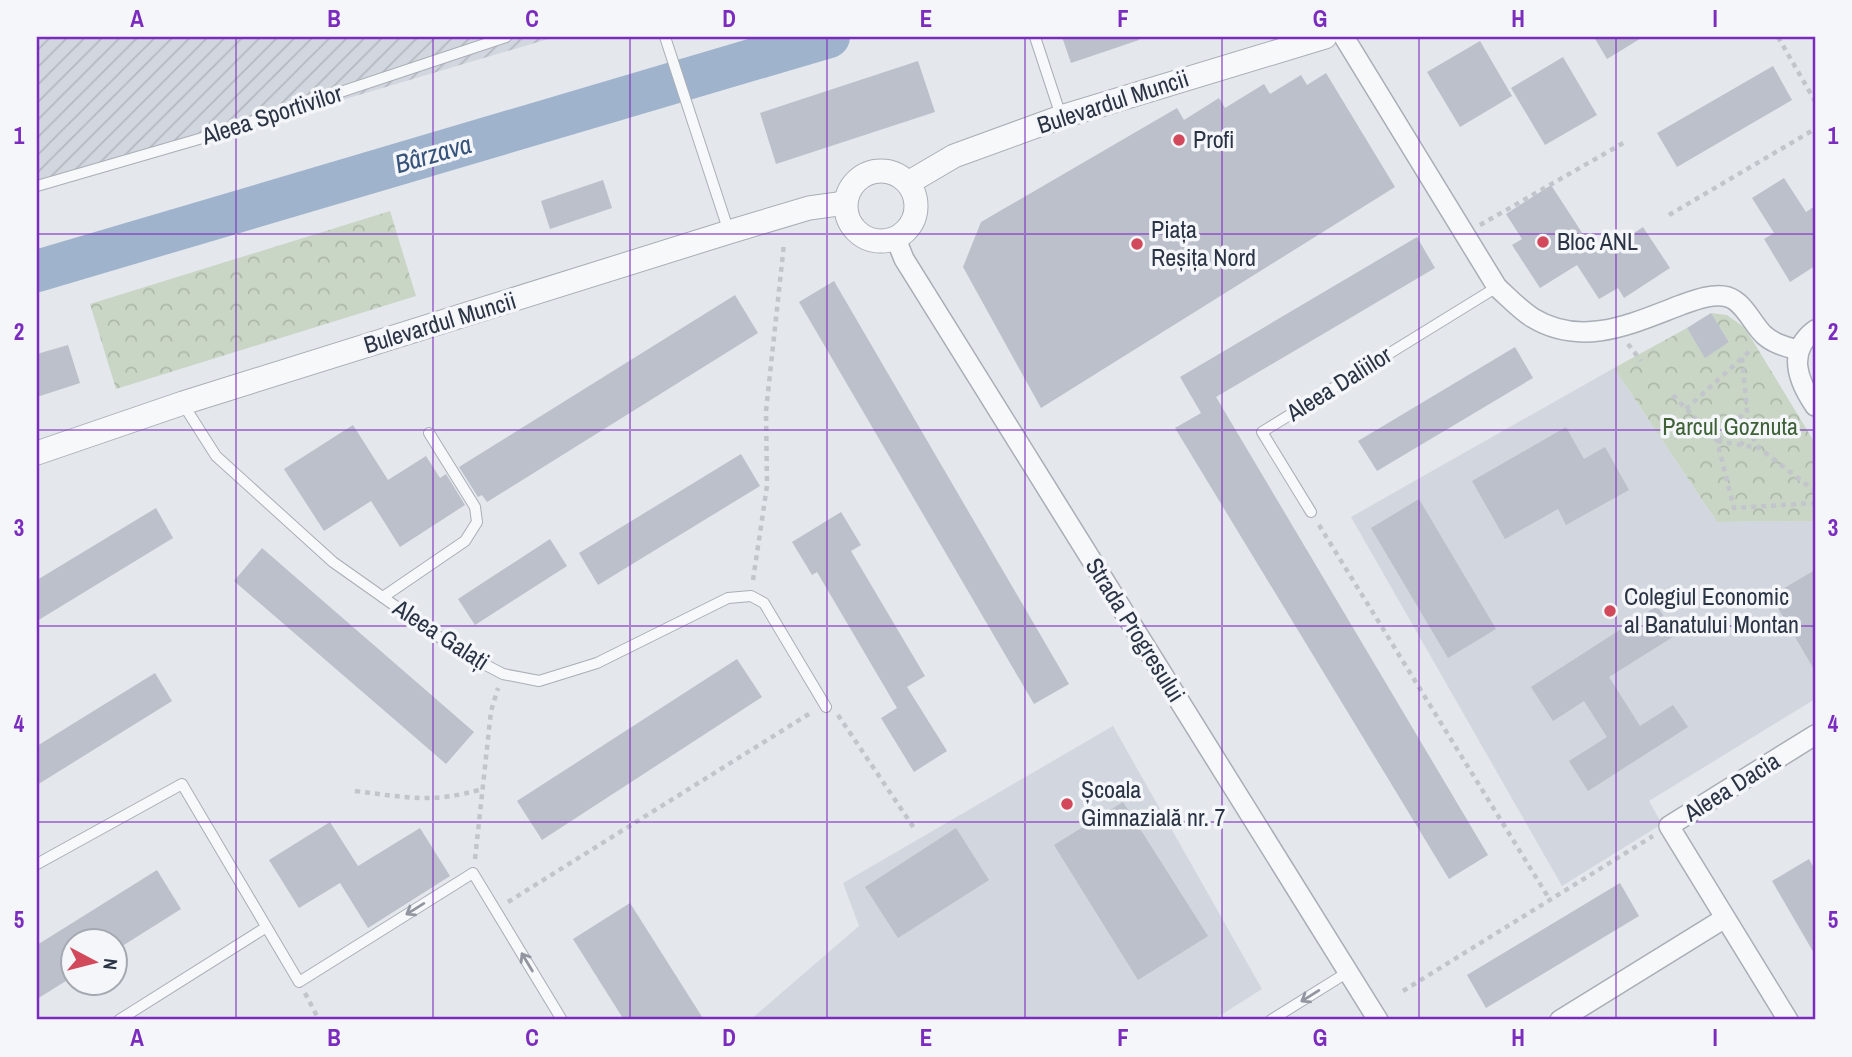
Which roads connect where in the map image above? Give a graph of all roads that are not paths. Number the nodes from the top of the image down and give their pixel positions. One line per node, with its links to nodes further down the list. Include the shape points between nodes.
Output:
1 (506, 37): 8 (lane, Aleea Sportivilor, via 199,139)
2 (665, 37): 10 (lane)
3 (1035, 37): 6 (lane)
4 (1325, 37): 6 (street, Bulevardul Muncii)
5 (1345, 37): 12 (street)
6 (1061, 117): 7 (street, Bulevardul Muncii, via 954,156)
7 (908, 183): 9 (street, via 884,170 870,172 858,178); 11 (street, via 915,194 914,220)
8 (37, 186)
9 (845, 203): 10 (street, Bulevardul Muncii, via 809,208); 11 (street, via 851,226 860,235 871,241)
10 (729, 232): 15 (street, Bulevardul Muncii)
11 (895, 239): 26 (street, Strada Progresului)
12 (1497, 287): 14 (street, via 1532,318 1558,328 1592,332 1616,330 1700,298 1728,297 1765,337); 19 (lane, Aleea Daliilor, via 1262,432)
13 (1815, 330): 14 (street)
14 (1798, 350): 16 (street, via 1801,379)
15 (183, 403): 18 (street, Bulevardul Muncii); 20 (lane, Aleea Galați, via 216,456 334,562)
16 (1815, 406)
17 (429, 433): 20 (lane, via 475,507 477,522 466,541)
18 (37, 453)
19 (1311, 512)
20 (383, 597): 21 (lane, Aleea Galați, via 459,651 503,674 540,681 597,663 727,598 751,596 764,603)
21 (826, 707)
22 (1815, 735): 24 (street, Aleea Dacia, via 1669,826)
23 (37, 864): 25 (lane, via 182,784)
24 (1725, 918): 31 (street); 32 (street, Aleea Dacia)
25 (265, 928): 27 (lane); 28 (lane, one-way to 25, via 473,873 299,982)
26 (1348, 972): 29 (lane, one-way to 29); 30 (street, Strada Progresului)
27 (119, 1020)
28 (562, 1020)
29 (1271, 1020)
30 (1378, 1020)
31 (1560, 1020)
32 (1788, 1020)

